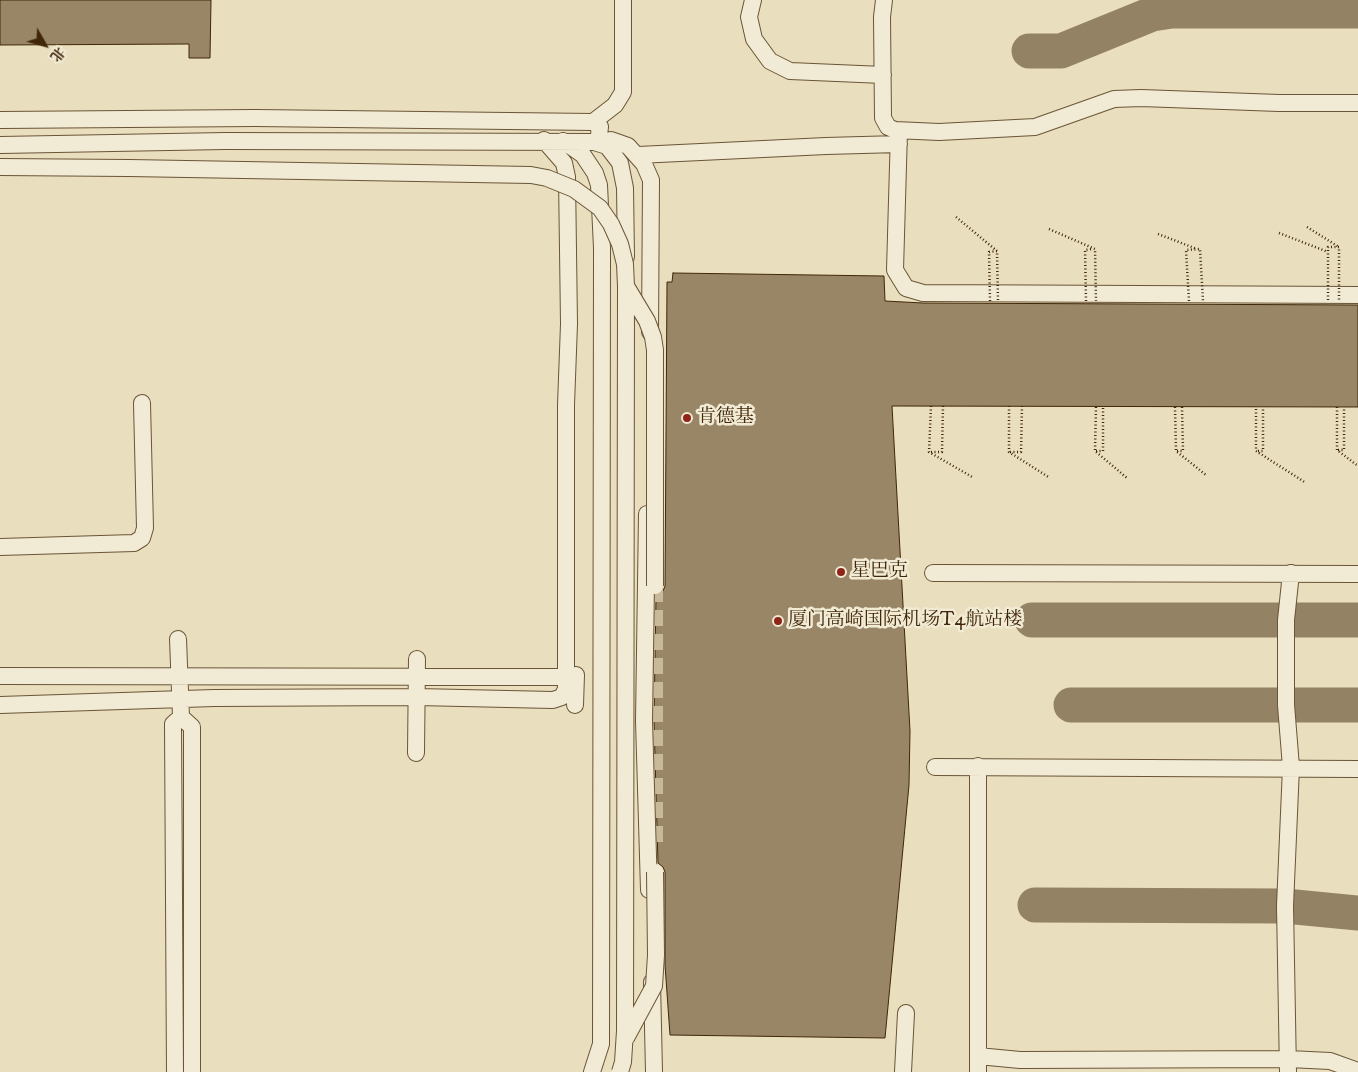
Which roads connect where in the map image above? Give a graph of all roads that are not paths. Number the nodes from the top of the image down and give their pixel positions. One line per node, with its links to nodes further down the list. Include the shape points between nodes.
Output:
1 (623, 0): 7 (street, via 623,92)
2 (753, 0): 4 (street, via 749,17 754,39 770,61 790,71)
3 (884, 0): 4 (street)
4 (883, 75): 8 (street, via 883,118)
5 (1358, 103): 8 (street, via 1114,99 1035,127 939,132)
6 (0, 120): 7 (street, via 255,118)
7 (593, 122): 11 (street, via 600,127)
8 (899, 138): 13 (street, via 826,146); 18 (street, via 895,270 906,288 933,293)
9 (544, 140): 10 (street); 12 (street); 24 (street, via 564,163 567,177)
10 (563, 141): 11 (street); 51 (street, via 583,155 595,173 602,248 601,1044)
11 (599, 143): 13 (street, via 616,141); 52 (street, via 611,150 620,163 626,201 618,1009)
12 (0, 145)
13 (638, 155): 53 (street, via 648,172 652,190 644,721)
14 (0, 167): 15 (street)
15 (46, 167): 16 (street); 17 (street, bridge, via 531,175 547,178 588,198 611,224 620,244)
16 (0, 178)
17 (626, 286): 25 (street, bridge, via 654,337); 44 (street, bridge)
18 (1358, 295)
19 (142, 403): 20 (street, via 145,528 142,538 134,543)
20 (0, 547)
21 (933, 572): 22 (street)
22 (1291, 572): 23 (street); 40 (street, via 1286,620 1286,705)
23 (1358, 574)
24 (566, 579): 31 (street); 35 (street, via 576,598)
25 (654, 586)
26 (178, 639): 29 (street)
27 (417, 659): 30 (street)
28 (0, 676): 29 (street)
29 (180, 676): 30 (street); 33 (street)
30 (416, 677): 31 (street); 32 (street)
31 (566, 677): 32 (street, via 565,693 553,700)
32 (417, 697): 33 (street, via 214,706); 37 (street)
33 (180, 699): 34 (street); 36 (street)
34 (0, 705)
35 (575, 705)
36 (181, 717): 49 (street, via 173,724); 50 (street, via 192,727)
37 (416, 752)
38 (978, 766): 39 (street); 40 (street, via 1021,769); 45 (street)
39 (935, 767)
40 (1291, 767): 41 (street); 47 (street, via 1285,906)
41 (1358, 769)
42 (655, 872): 44 (street, bridge, via 654,986)
43 (906, 1013): 54 (street)
44 (625, 1040): 52 (street, bridge)
45 (978, 1056): 46 (street); 55 (street)
46 (1194, 1066): 47 (street)
47 (1289, 1066): 48 (street, via 1330,1061)
48 (1358, 1071)
49 (175, 1072)
50 (192, 1072)
51 (592, 1072)
52 (621, 1072)
53 (654, 1072)
54 (903, 1072)
55 (978, 1072)

